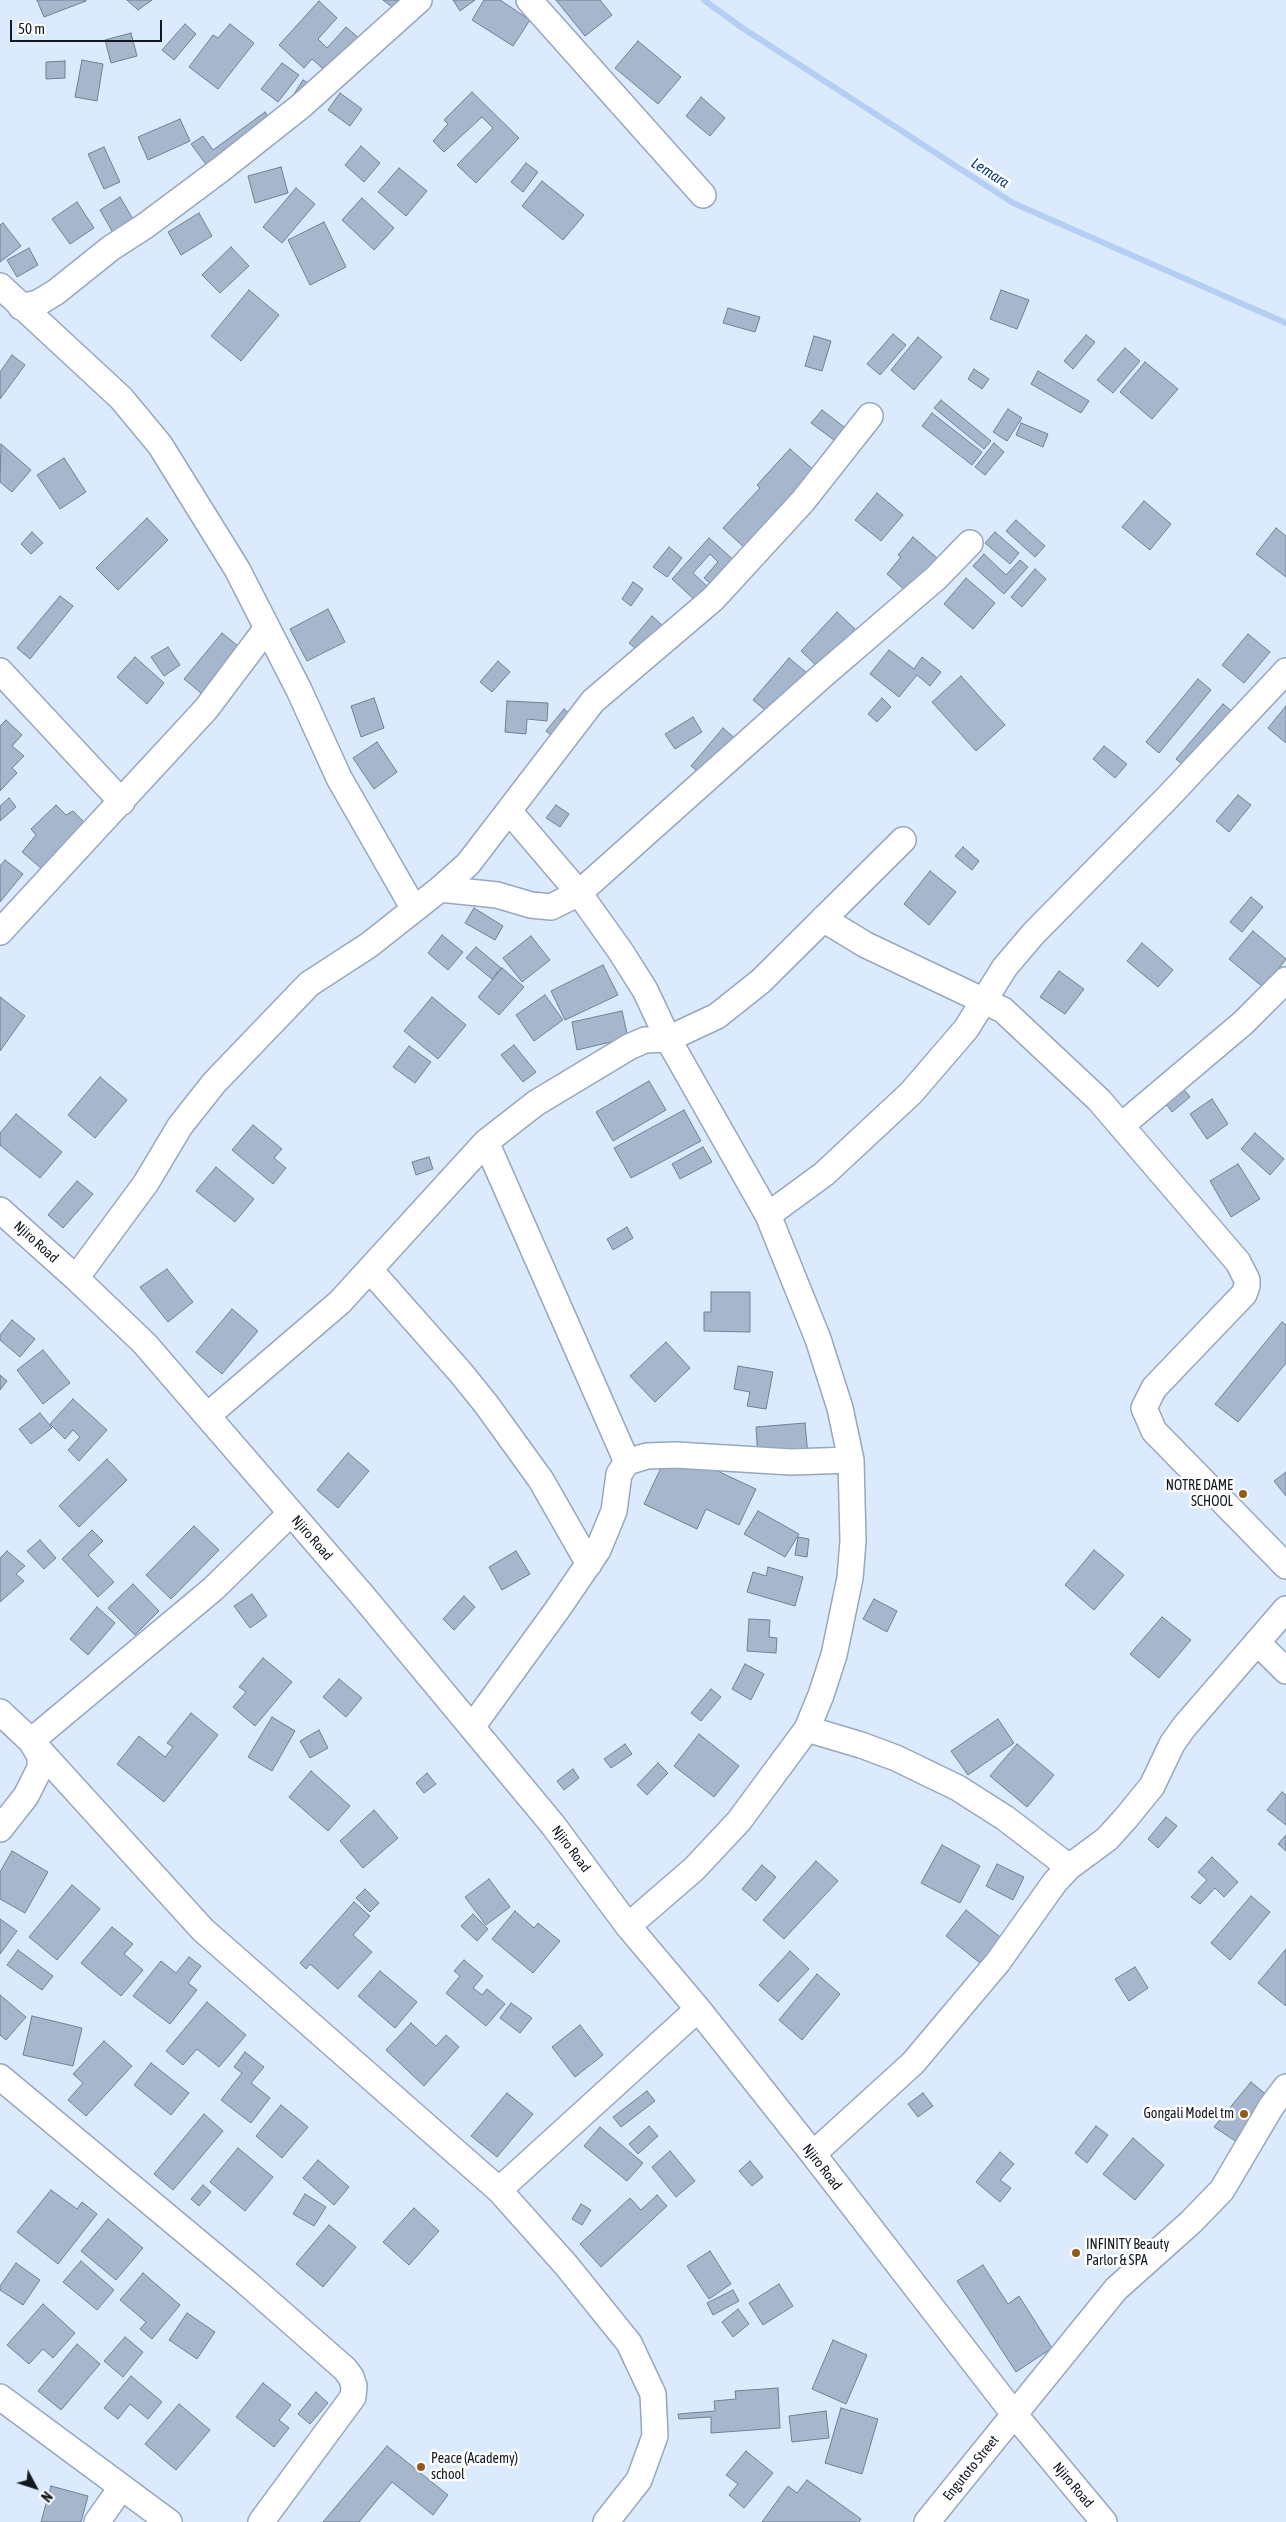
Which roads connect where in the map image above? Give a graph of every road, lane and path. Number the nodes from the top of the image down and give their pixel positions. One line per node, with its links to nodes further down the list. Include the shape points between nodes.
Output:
1 (419, 0): 5 (street, via 301,106 220,170 56,292 38,303)
2 (529, 0): 3 (street)
3 (703, 195)
4 (0, 286): 5 (street)
5 (22, 307): 8 (street, via 121,398 160,446 237,568)
6 (870, 416): 12 (street, via 802,501 714,599 593,701)
7 (970, 543): 15 (street, via 936,578)
8 (267, 628): 11 (street, via 206,709); 16 (street, via 300,690 339,778)
9 (1286, 670): 20 (street, via 1169,796 1034,933 1005,967)
10 (0, 671): 11 (street)
11 (122, 802): 18 (street)
12 (509, 811): 14 (street, via 468,864); 15 (street)
13 (903, 840): 17 (street)
14 (440, 889): 15 (street, via 497,895 531,905 551,906); 16 (street)
15 (579, 894): 21 (street, via 622,952 645,990)
16 (414, 909): 27 (street, via 369,945 309,984 214,1082 180,1126 146,1183)
17 (823, 919): 20 (street, via 874,949); 21 (street, via 761,981 717,1016)
18 (0, 932)
19 (1286, 980): 22 (street, via 1243,1023)
20 (984, 1000): 22 (street, via 1003,1010 1024,1028 1099,1100); 25 (street, via 966,1029 911,1092 824,1174)
21 (668, 1039): 23 (street, via 645,1040 597,1066 536,1103); 25 (street)
22 (1121, 1126): 33 (street, via 1238,1262 1247,1280 1244,1294 1232,1308 1154,1388 1146,1401 1145,1413 1154,1431)
23 (486, 1142): 26 (street); 30 (street)
24 (0, 1210): 27 (street, Njiro Road)
25 (768, 1215): 29 (street, via 818,1339 840,1408)
26 (370, 1270): 28 (street, via 304,1336); 32 (street, via 486,1404 541,1480)
27 (76, 1278): 28 (street, Njiro Road, via 145,1344)
28 (207, 1416): 31 (street, Njiro Road)
29 (851, 1460): 30 (street, via 791,1462 676,1455 647,1456); 39 (street, via 853,1541 850,1578 834,1655)
30 (627, 1462): 32 (street, via 619,1474 610,1524)
31 (291, 1513): 38 (street, Njiro Road); 40 (street, via 213,1589)
32 (589, 1564): 38 (street)
33 (1286, 1566)
34 (1286, 1610): 35 (street)
35 (1257, 1642): 36 (street); 42 (street, via 1184,1726 1152,1786 1126,1818 1107,1839)
36 (1286, 1671)
37 (0, 1712): 40 (street)
38 (472, 1727): 43 (street, Njiro Road, via 553,1825)
39 (807, 1729): 42 (street, via 896,1758 958,1788 1005,1818); 43 (street, via 739,1822 694,1869)
40 (30, 1741): 41 (street, via 40,1756 40,1768 26,1796); 48 (street, via 202,1930)
41 (0, 1829)
42 (1069, 1867): 47 (street, via 998,1962 912,2063)
43 (628, 1926): 44 (street, Njiro Road)
44 (698, 2009): 47 (street, Njiro Road); 48 (street)
45 (0, 2077): 54 (street, via 240,2277 346,2369 351,2377 353,2397)
46 (1286, 2087): 50 (street, Engutoto Street, via 1271,2106 1222,2190 1116,2289)
47 (813, 2154): 50 (street, Njiro Road)
48 (500, 2190): 55 (street, via 630,2343 653,2394 655,2436 643,2471)
49 (0, 2397): 51 (street)
50 (1014, 2414): 56 (street, Engutoto Street); 57 (street, Njiro Road)
51 (121, 2488): 52 (street); 53 (street)
52 (97, 2522)
53 (169, 2522)
54 (261, 2522)
55 (606, 2522)
56 (928, 2522)
57 (1104, 2522)

